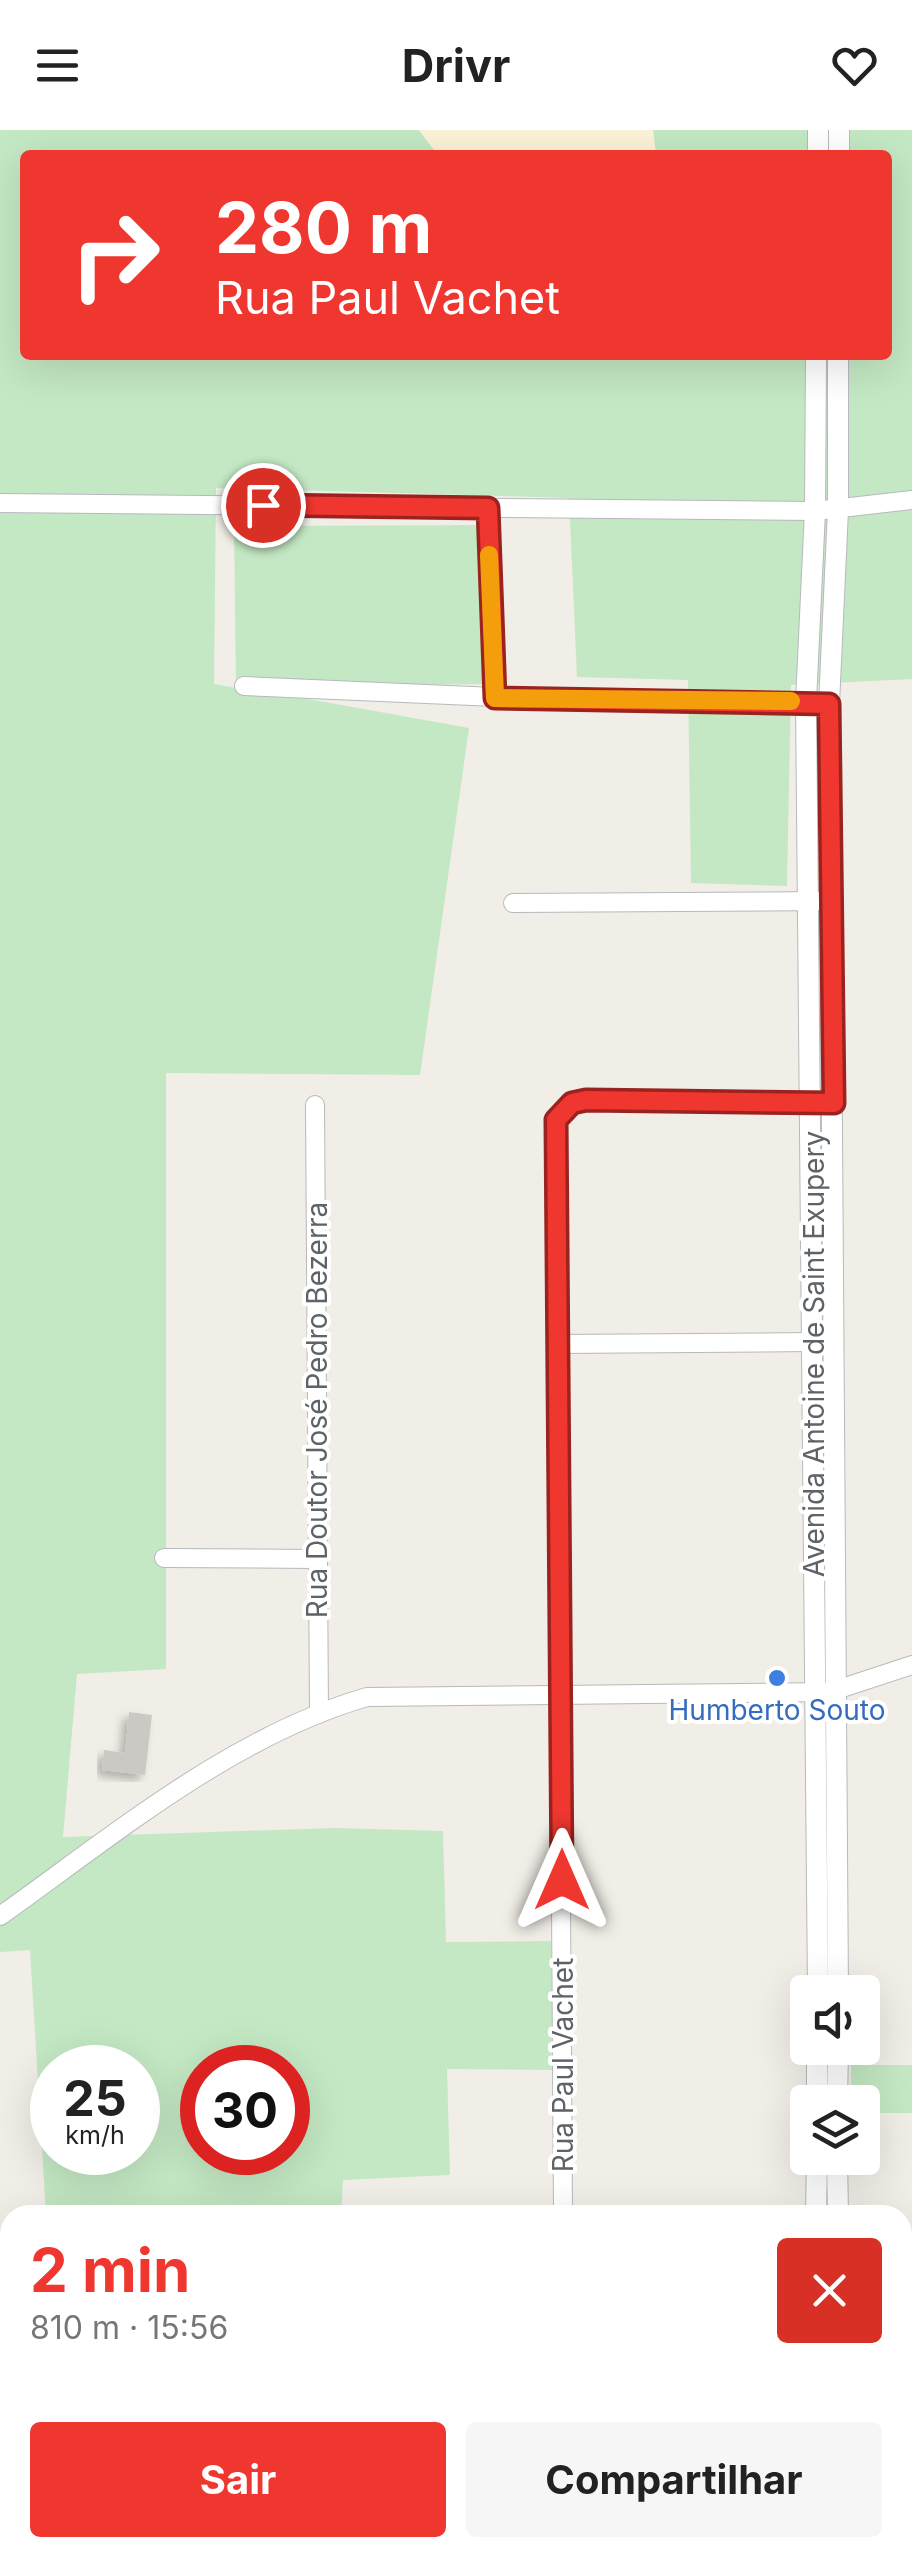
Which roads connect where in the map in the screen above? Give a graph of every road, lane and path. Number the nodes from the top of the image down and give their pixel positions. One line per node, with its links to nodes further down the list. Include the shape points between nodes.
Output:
1 (816, 360): 7 (street, Avenida Antoine de Saint Exupery)
2 (838, 360): 6 (street, Avenida Antoine de Saint Exupery)
3 (912, 500): 6 (street)
4 (0, 502): 5 (street)
5 (488, 508): 7 (street); 9 (street)
6 (838, 510): 7 (street); 11 (street, Avenida Antoine de Saint Exupery)
7 (815, 511): 10 (street, Avenida Antoine de Saint Exupery)
8 (244, 686): 9 (street)
9 (495, 698): 10 (street)
10 (806, 701): 11 (street); 12 (street, Avenida Antoine de Saint Exupery)
11 (829, 704): 13 (street, Avenida Antoine de Saint Exupery)
12 (809, 900): 13 (street); 14 (street); 15 (street, Avenida Antoine de Saint Exupery)
13 (834, 901): 16 (street, Avenida Antoine de Saint Exupery)
14 (513, 903)
15 (812, 1102): 16 (street, Rua Paul Vachet); 18 (street, Avenida Antoine de Saint Exupery); 19 (street, Rua Paul Vachet, via 586,1100 562,1111 555,1135)
16 (834, 1103): 23 (street, Avenida Antoine de Saint Exupery)
17 (315, 1106): 21 (street, Rua Doutor José Pedro Bezerra)
18 (812, 1342): 19 (street); 23 (street, Avenida Antoine de Saint Exupery)
19 (559, 1344): 24 (street, Rua Paul Vachet)
20 (164, 1558): 21 (street)
21 (318, 1559): 25 (street, Rua Doutor José Pedro Bezerra)
22 (912, 1665): 23 (street)
23 (827, 1691): 24 (street); 26 (street, Avenida Antoine de Saint Exupery)
24 (562, 1694): 25 (street, via 367,1697); 32 (street, Rua Paul Vachet)
25 (319, 1714): 27 (street, via 152,1808)
26 (828, 1914): 28 (street, Avenida Antoine de Saint Exupery); 29 (street, Avenida Antoine de Saint Exupery)
27 (0, 1916)
28 (820, 1975)
29 (836, 1975)
30 (816, 2175): 33 (street)
31 (837, 2175): 34 (street)
32 (563, 2205)
33 (816, 2205)
34 (838, 2205)

